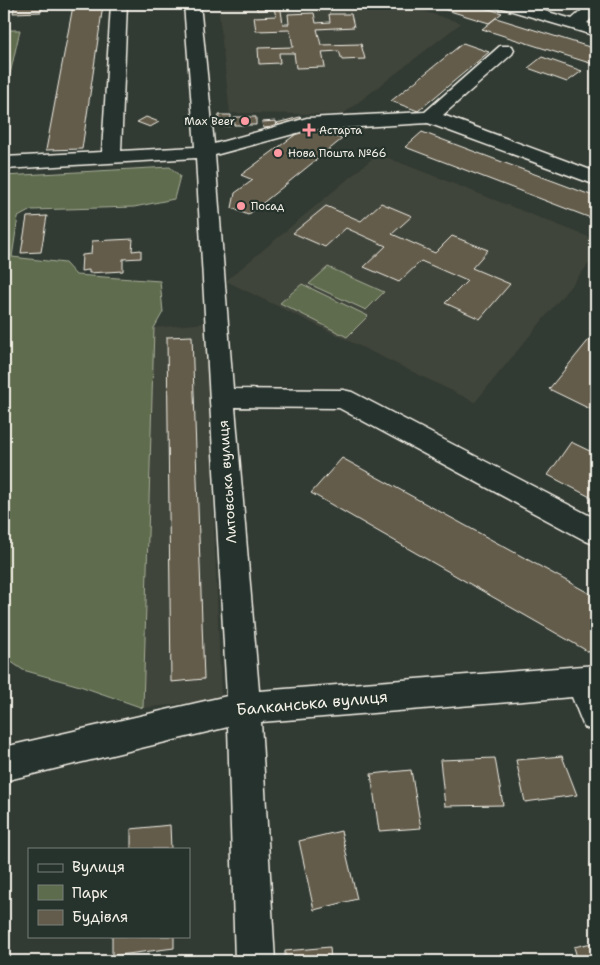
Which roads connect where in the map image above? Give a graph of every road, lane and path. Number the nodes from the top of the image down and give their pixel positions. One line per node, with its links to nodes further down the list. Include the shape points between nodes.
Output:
1 (119, 4): 10 (street)
2 (192, 4): 9 (street, Литовська вулиця)
3 (505, 4): 5 (street)
4 (596, 6): 5 (street)
5 (575, 24): 6 (street)
6 (596, 31)
7 (506, 50): 8 (street)
8 (430, 117): 9 (street, via 306,124); 12 (street)
9 (205, 152): 10 (street); 13 (street, Литовська вулиця)
10 (111, 157): 11 (street)
11 (4, 163)
12 (596, 179)
13 (221, 398): 14 (street, via 343,399); 16 (street, Литовська вулиця)
14 (596, 533)
15 (589, 680): 16 (street, Балканська вулиця); 17 (street)
16 (244, 708): 18 (street, Балканська вулиця); 19 (street, Литовська вулиця)
17 (596, 716)
18 (4, 764)
19 (255, 961)

